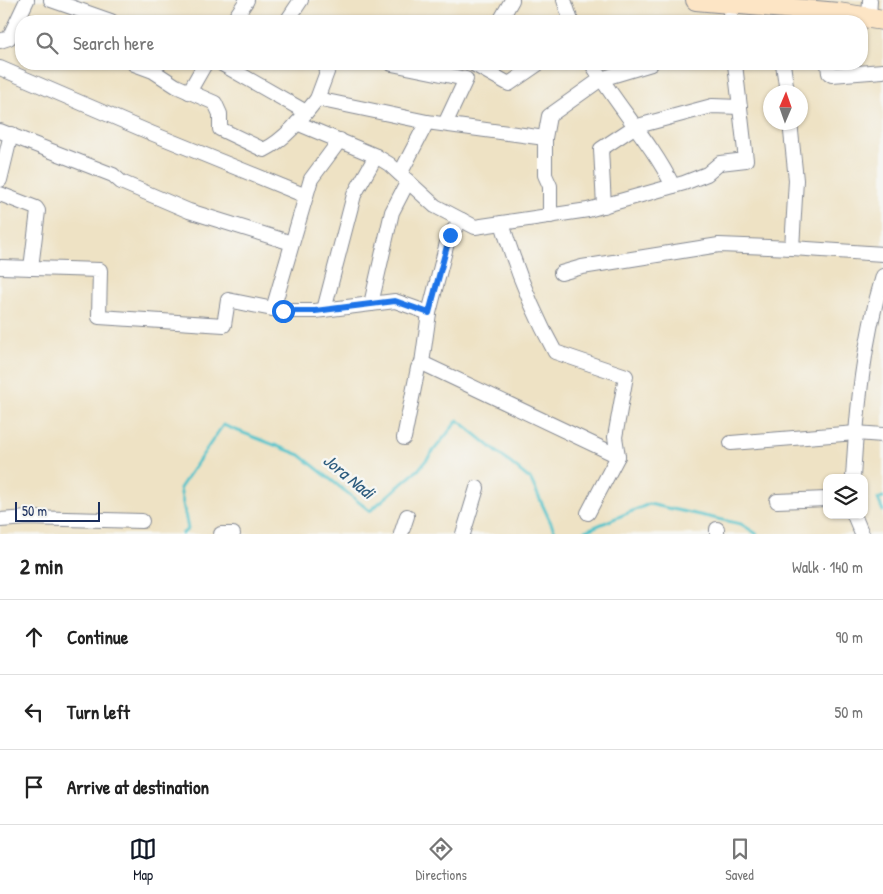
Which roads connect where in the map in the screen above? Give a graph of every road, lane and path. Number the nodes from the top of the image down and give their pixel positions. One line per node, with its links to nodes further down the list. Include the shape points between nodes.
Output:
1 (27, 0): 13 (street)
2 (51, 0): 14 (street)
3 (247, 0): 15 (street)
4 (301, 0): 16 (street)
5 (512, 0): 17 (street)
6 (564, 0): 18 (street)
7 (696, 0): 10 (street)
8 (756, 3): 10 (street); 12 (street)
9 (818, 11): 11 (street); 12 (street)
10 (730, 12)
11 (874, 12)
12 (778, 14)
13 (22, 15)
14 (94, 15)
15 (238, 15)
16 (291, 15)
17 (503, 15)
18 (569, 15)
19 (15, 30): 20 (street)
20 (1, 42)
21 (0, 68): 55 (street)
22 (150, 70): 39 (street)
23 (202, 70): 39 (street)
24 (231, 70): 42 (street)
25 (328, 70): 40 (street)
26 (420, 70): 37 (street)
27 (472, 70): 37 (street)
28 (485, 70): 29 (street, via 509,84)
29 (529, 70)
30 (596, 70): 36 (street)
31 (631, 70): 36 (street)
32 (736, 70): 41 (street)
33 (785, 70): 38 (street)
34 (829, 70): 35 (street, via 832,75)
35 (883, 71)
36 (601, 79): 45 (street); 48 (street, via 549,116)
37 (466, 80): 44 (street)
38 (786, 85)
39 (189, 92): 42 (street, via 215,103 220,114 220,129 264,150)
40 (317, 99): 42 (street); 43 (street)
41 (740, 108): 45 (street, via 712,106); 53 (street, via 746,160 720,162 707,174)
42 (301, 118): 49 (street)
43 (427, 122): 44 (street); 51 (street)
44 (445, 124): 48 (street)
45 (634, 127): 53 (street, via 662,164); 56 (street, via 601,149)
46 (791, 130): 61 (street, via 796,180)
47 (5, 133): 52 (street); 60 (street, via 113,175 121,182 189,211)
48 (545, 138): 57 (street)
49 (340, 140): 50 (street); 55 (street, via 311,179)
50 (376, 156): 51 (street); 69 (street, via 354,195)
51 (404, 178): 58 (street, via 435,206); 67 (street, via 392,212)
52 (0, 180)
53 (672, 186): 56 (street)
54 (0, 194): 64 (street, via 38,211)
55 (306, 196): 60 (street)
56 (604, 206): 57 (street)
57 (550, 216): 59 (street)
58 (462, 220): 59 (street, via 475,227); 70 (street, via 450,235)
59 (502, 223): 76 (street, via 519,279 555,352 626,376 615,437)
60 (292, 243): 68 (street)
61 (792, 248): 62 (street); 65 (street, via 719,245 582,267)
62 (883, 254)
63 (0, 267): 64 (street)
64 (32, 268): 68 (street, via 100,270 99,318 224,325 228,300)
65 (562, 274)
66 (883, 276): 72 (street, via 872,314)
67 (371, 304): 69 (street); 70 (street, via 395,301)
68 (273, 309): 69 (street)
69 (324, 310)
70 (429, 313): 71 (street)
71 (422, 364): 74 (street, via 418,368); 76 (street)
72 (856, 433): 73 (street); 75 (street); 77 (street)
73 (883, 435)
74 (404, 438)
75 (731, 443)
76 (618, 456): 81 (street)
77 (853, 474)
78 (476, 488): 89 (street)
79 (823, 499): 80 (street)
80 (777, 501)
81 (588, 513)
82 (407, 516): 88 (street)
83 (856, 519): 90 (street)
84 (0, 520): 85 (street)
85 (142, 521)
86 (221, 534): 87 (street)
87 (233, 534)
88 (401, 534)
89 (463, 534)
90 (862, 534)

